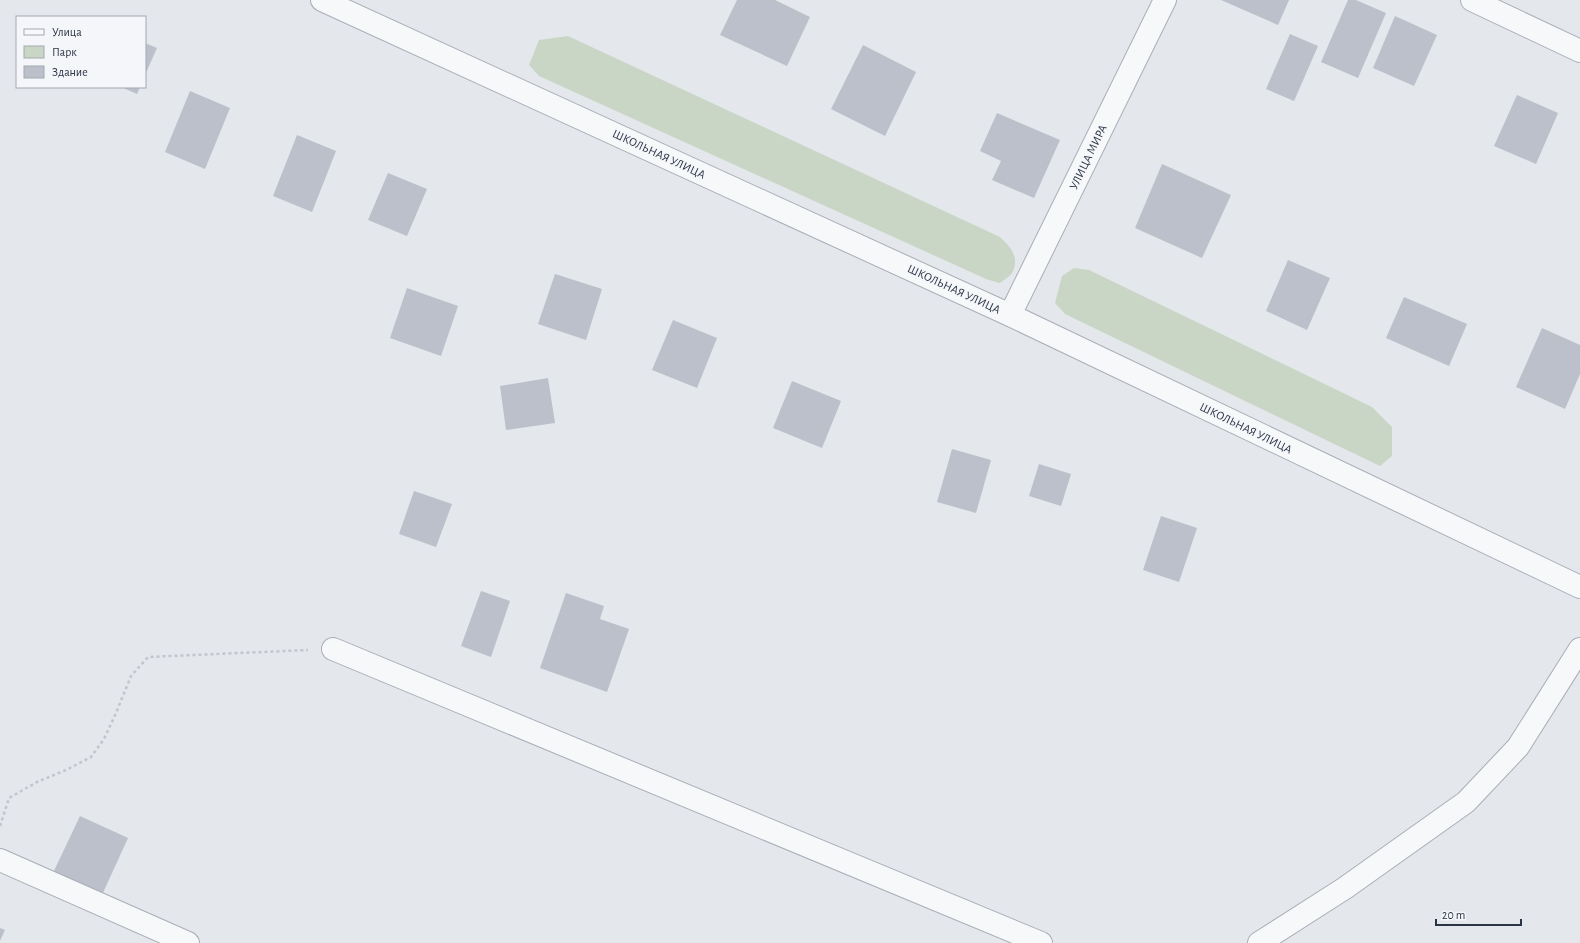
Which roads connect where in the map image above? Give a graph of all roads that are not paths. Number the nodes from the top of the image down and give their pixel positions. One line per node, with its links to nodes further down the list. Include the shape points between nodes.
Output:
1 (322, 0): 5 (street, ШКОЛЬНАЯ УЛИЦА)
2 (1165, 0): 5 (street, УЛИЦА МИРА)
3 (1472, 0): 4 (street)
4 (1580, 51)
5 (1010, 315): 6 (street, ШКОЛЬНАЯ УЛИЦА)
6 (1580, 587)
7 (1580, 648): 12 (street, via 1518,747 1466,802 1345,888)
8 (333, 649): 11 (street)
9 (0, 860): 10 (street)
10 (188, 943)
11 (1041, 943)
12 (1259, 943)

